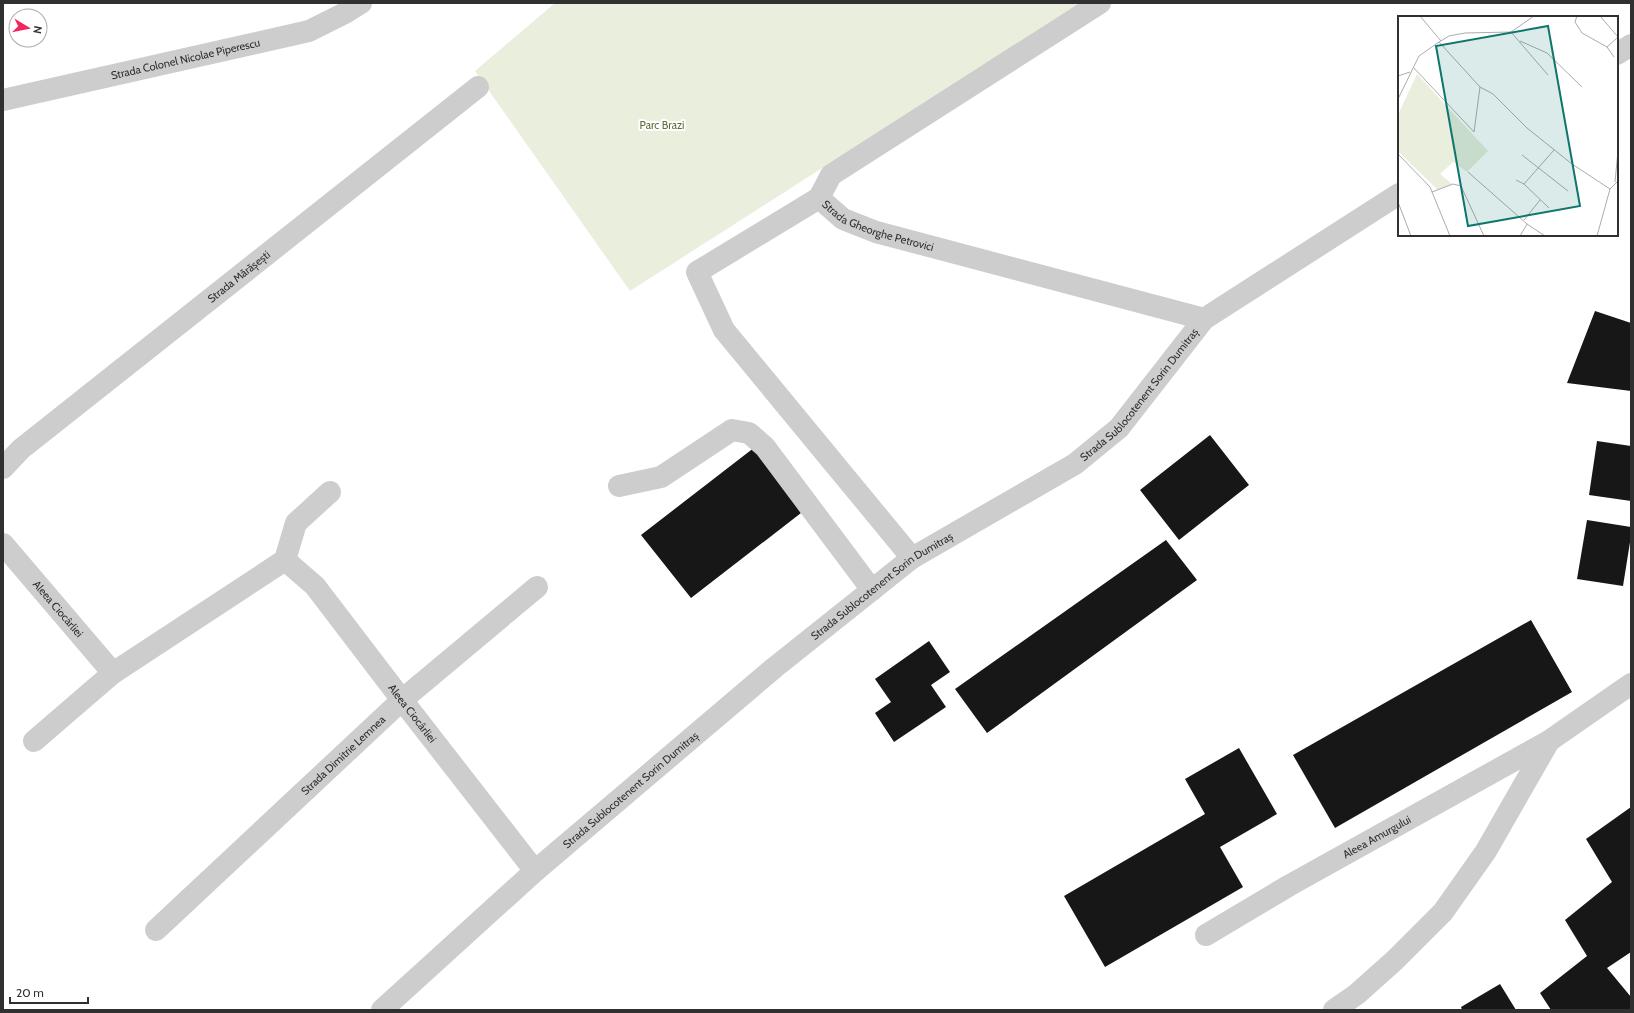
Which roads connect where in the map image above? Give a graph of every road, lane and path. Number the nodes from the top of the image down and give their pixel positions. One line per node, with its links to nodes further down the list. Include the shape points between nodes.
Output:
1 (361, 3): 6 (street, Strada Colonel Nicolae Piperescu, via 310,32)
2 (1100, 3): 8 (street, Strada Gheorghe Petrovici, via 831,175)
3 (1631, 45): 4 (street)
4 (1618, 53)
5 (478, 87): 10 (street, Strada Mărășești, via 21,449)
6 (3, 100)
7 (1398, 195): 9 (street, Strada Sublocotenent Sorin Dumitraș)
8 (819, 198): 9 (street, Strada Gheorghe Petrovici, via 843,219 876,232); 14 (street, via 697,272 724,330)
9 (1204, 320): 14 (street, Strada Sublocotenent Sorin Dumitraș, via 1119,428 1075,464)
10 (3, 468)
11 (619, 486): 17 (street, via 661,477 732,430 748,433 765,448)
12 (330, 492): 15 (street, via 296,523)
13 (3, 544): 18 (street, Aleea Ciocârliei)
14 (912, 558): 17 (street, Strada Sublocotenent Sorin Dumitraș)
15 (285, 560): 18 (street); 20 (street, Aleea Ciocârliei, via 315,586)
16 (537, 587): 20 (street, Strada Dimitrie Lemnea)
17 (872, 590): 23 (street, Strada Sublocotenent Sorin Dumitraș, via 774,668)
18 (113, 673): 22 (street)
19 (1631, 684): 21 (street, Aleea Amurgului)
20 (402, 700): 23 (street, Aleea Ciocârliei); 24 (street, Strada Dimitrie Lemnea)
21 (1549, 740): 25 (street, Aleea Amurgului); 27 (street, Aleea Amurgului, via 1486,851 1443,912 1395,960 1357,994)
22 (34, 741)
23 (535, 871): 26 (street, Strada Sublocotenent Sorin Dumitraș)
24 (156, 930)
25 (1206, 935)
26 (382, 1010)
27 (1334, 1010)

